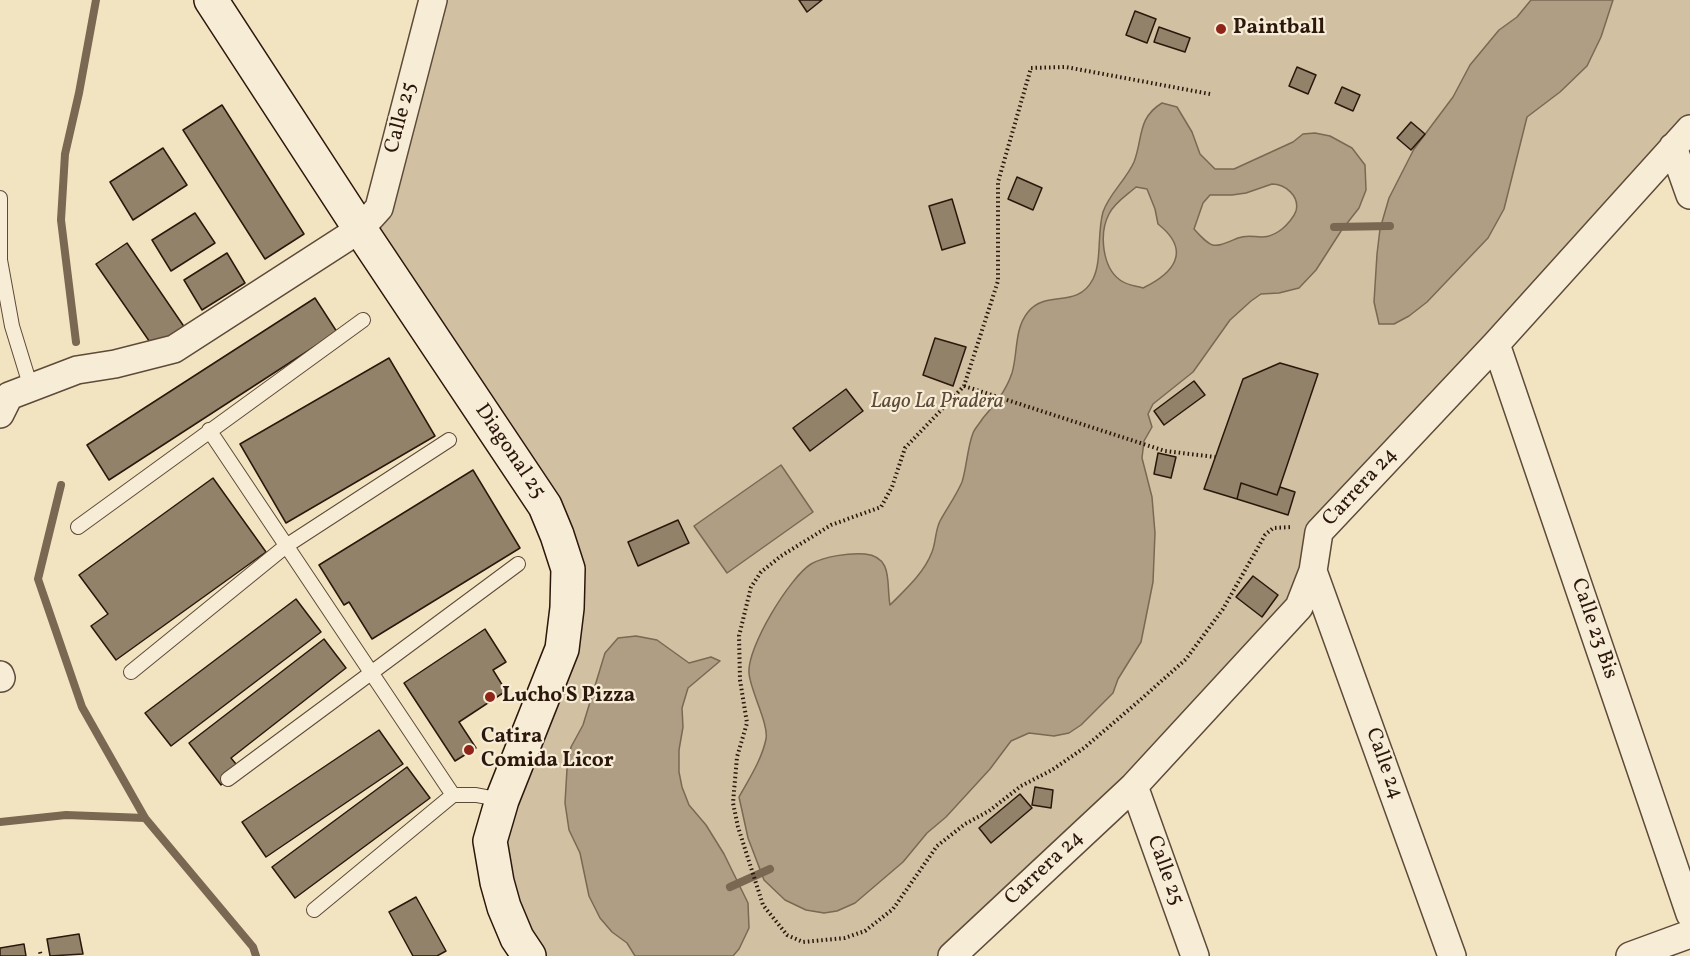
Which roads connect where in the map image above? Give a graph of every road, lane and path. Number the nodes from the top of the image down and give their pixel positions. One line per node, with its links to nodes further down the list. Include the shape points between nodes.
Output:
1 (211, 0): 7 (street, Diagonal 25)
2 (433, 0): 7 (street, Calle 25, via 379,208)
3 (1210, 94): 10 (path, via 1066,67 1031,68 998,182 998,281)
4 (1682, 138): 5 (street); 9 (street, Carrera 24)
5 (1690, 195)
6 (0, 198): 11 (lane, via 0,260 12,326)
7 (360, 229): 11 (street, Calle 25, via 174,349 76,370); 26 (street, Diagonal 25, via 545,506 568,569 562,649)
8 (363, 320): 13 (lane)
9 (1496, 344): 17 (street, Carrera 24); 28 (street, Calle 23 Bis)
10 (964, 386): 15 (path, via 1165,451); 17 (path, via 905,448 881,507 831,525 782,556 752,586 739,636 740,680 747,723 736,757 733,803 763,905 788,935 802,942 845,938 865,931 892,909 937,846 1021,786 1084,748 1139,701 1186,659 1273,528)
11 (31, 387): 12 (street, Calle 25, via 9,396)
12 (0, 414)
13 (209, 430): 16 (lane); 18 (lane)
14 (449, 440): 18 (lane)
15 (1215, 457)
16 (78, 526)
17 (1318, 532): 20 (street, Carrera 24)
18 (286, 546): 21 (lane); 22 (lane)
19 (518, 564): 22 (lane)
20 (1313, 571): 24 (street, Carrera 24, via 1299,607); 33 (street, Calle 24)
21 (131, 672)
22 (370, 674): 23 (lane); 25 (lane)
23 (228, 778)
24 (1134, 786): 31 (street, Carrera 24); 32 (street, Calle 25)
25 (453, 795): 26 (lane); 27 (lane)
26 (502, 800): 30 (street, Diagonal 25, via 490,841 497,882 517,938)
27 (314, 910)
28 (1690, 915)
29 (1690, 934): 34 (street)
30 (529, 956)
31 (952, 956)
32 (1195, 956)
33 (1452, 956)
34 (1630, 956)

